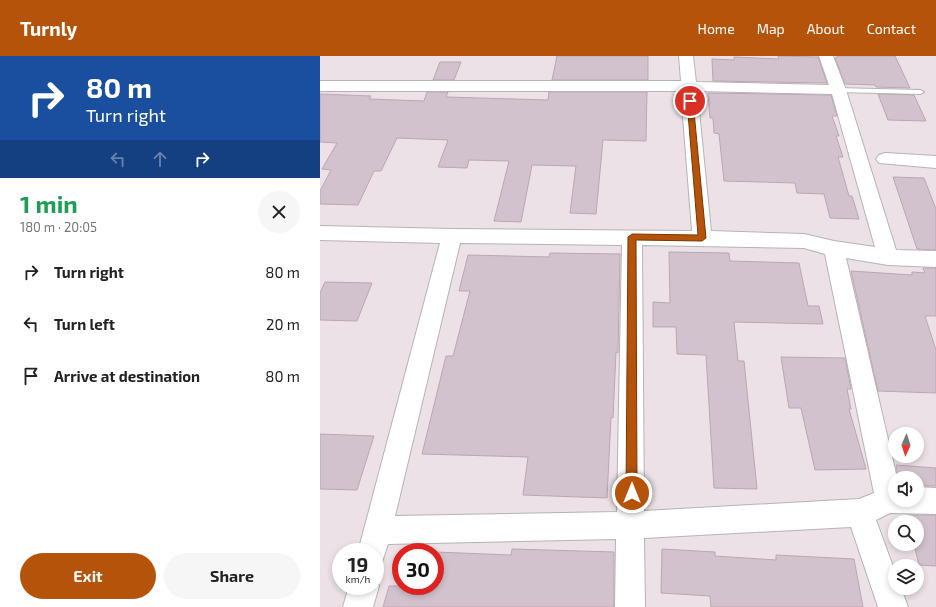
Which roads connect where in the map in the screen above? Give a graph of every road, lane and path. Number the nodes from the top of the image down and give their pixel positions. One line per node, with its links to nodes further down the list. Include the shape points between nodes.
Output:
1 (686, 56): 4 (street)
2 (826, 56): 5 (street)
3 (320, 86): 4 (street)
4 (688, 86): 5 (street); 12 (street)
5 (838, 90): 6 (lane); 14 (street)
6 (920, 92)
7 (885, 159): 8 (street)
8 (936, 162)
9 (320, 233): 10 (street)
10 (452, 236): 11 (street); 22 (street)
11 (632, 237): 12 (street); 21 (street)
12 (702, 238): 13 (street, via 804,241)
13 (834, 249): 14 (street); 16 (street)
14 (888, 257): 15 (street)
15 (936, 259)
16 (888, 475)
17 (924, 501): 19 (street)
18 (888, 502): 20 (street)
19 (936, 502)
20 (860, 513): 21 (street); 26 (street)
21 (632, 525): 22 (street); 25 (street)
22 (375, 541)
23 (361, 595): 24 (street)
24 (358, 607)
25 (630, 607)
26 (892, 607)

